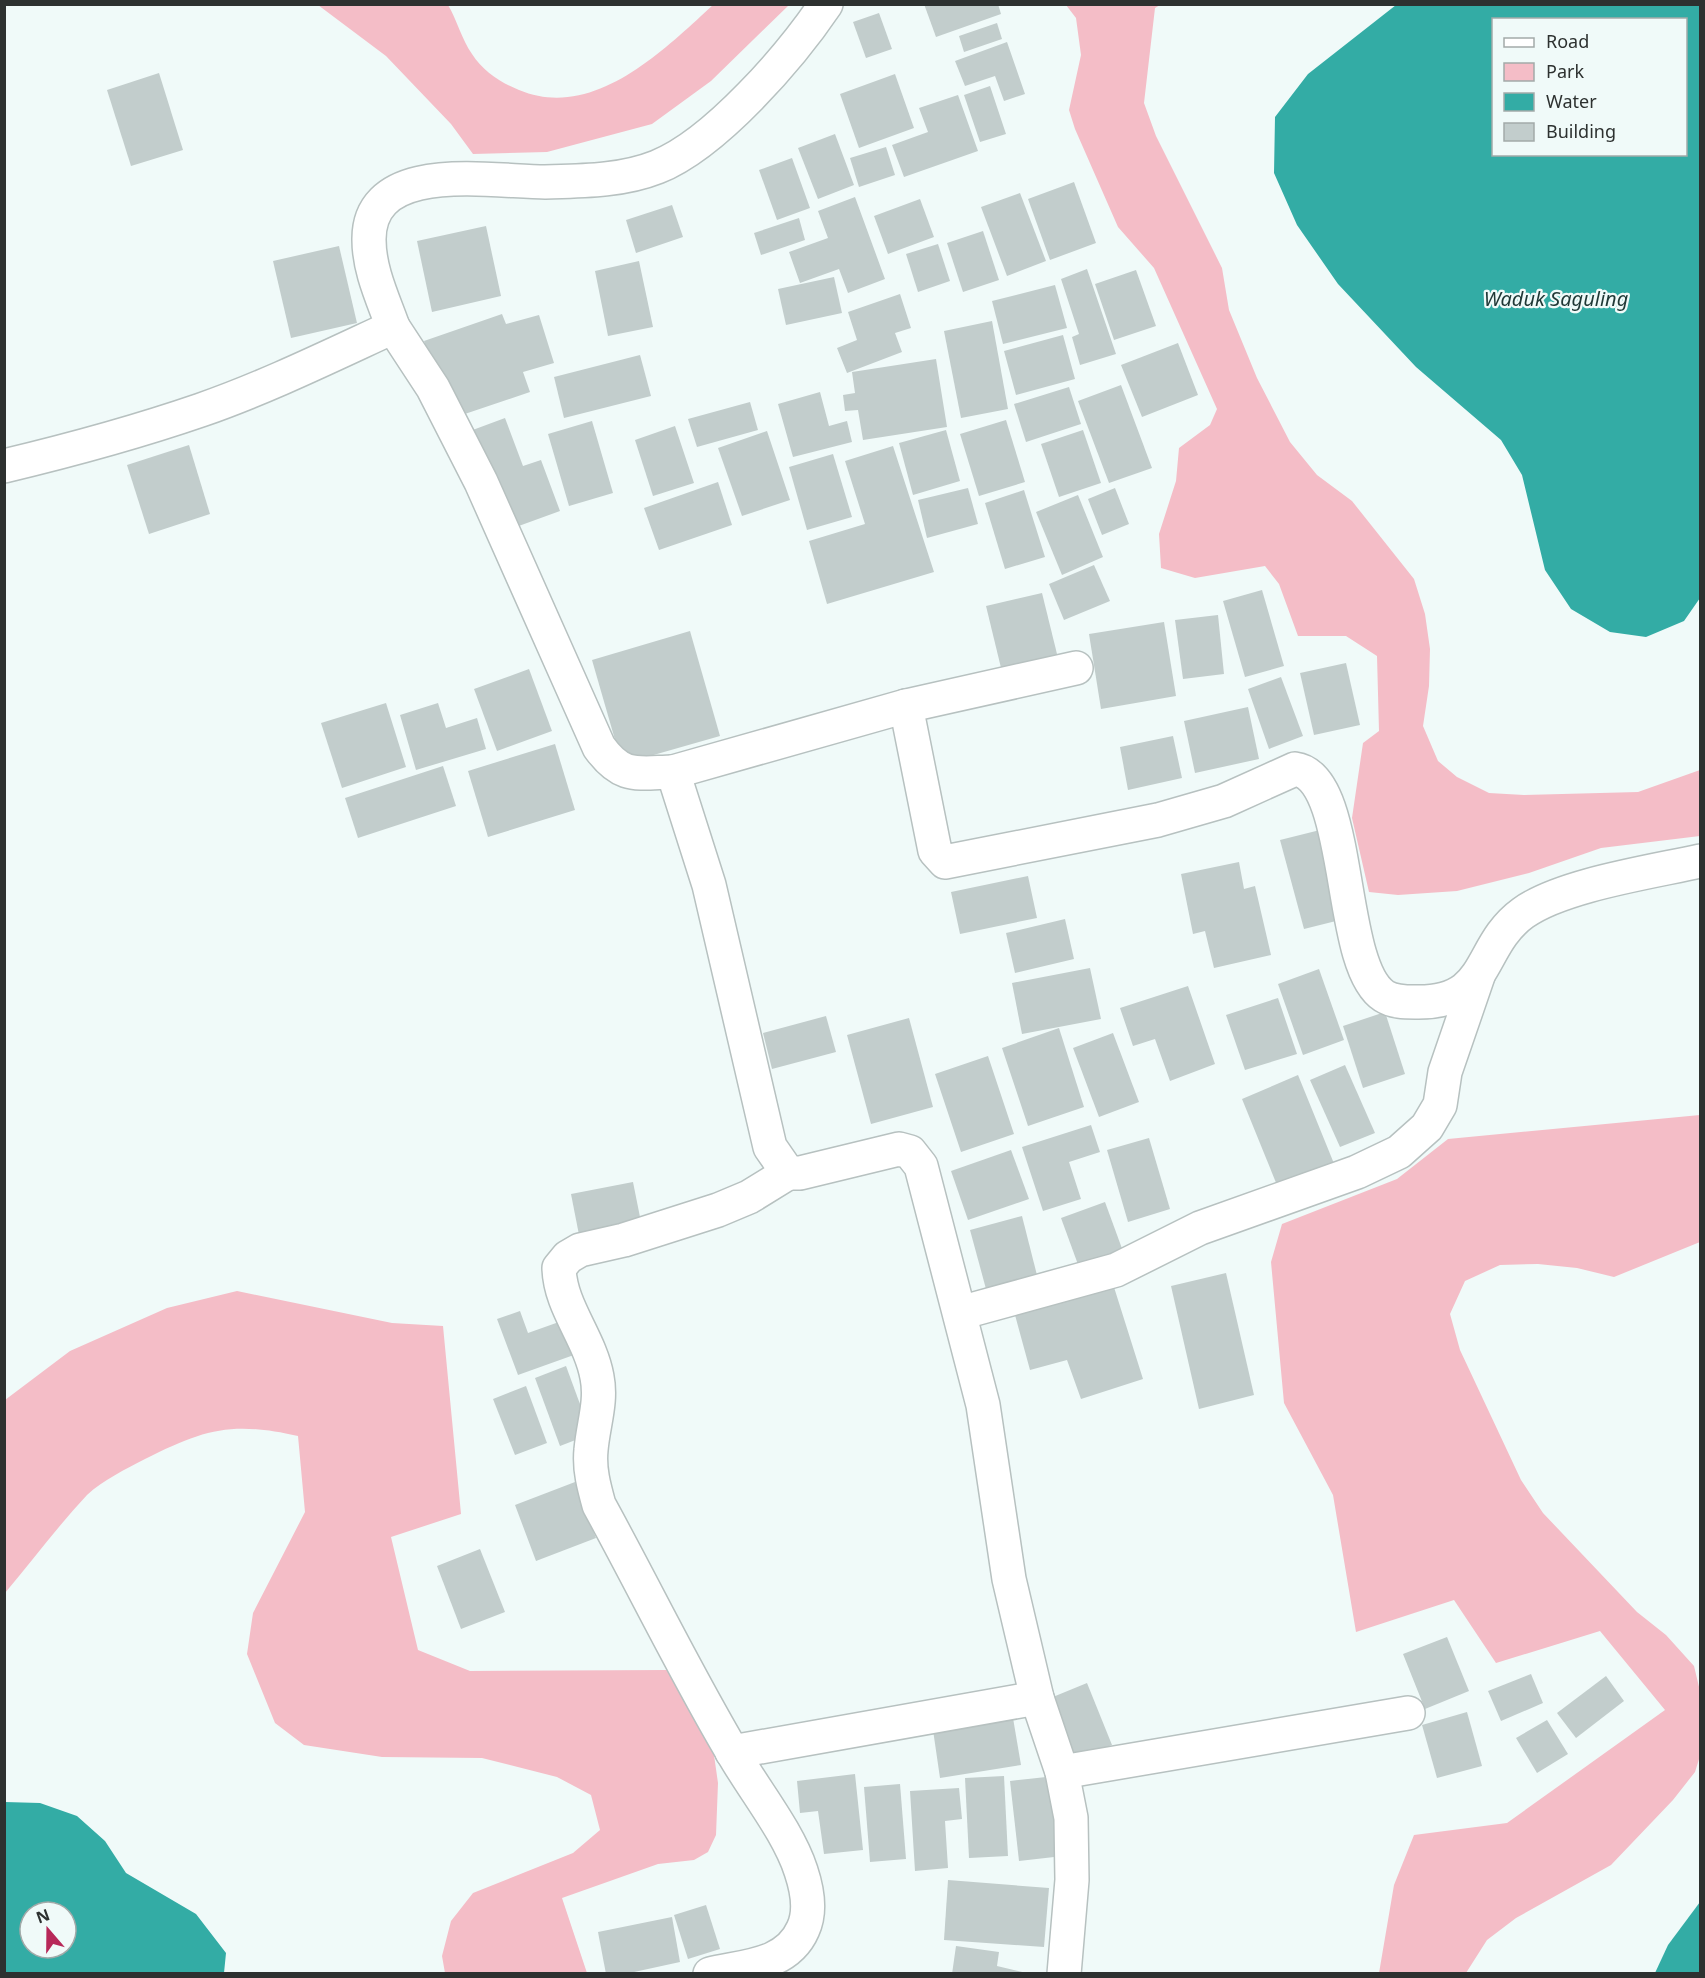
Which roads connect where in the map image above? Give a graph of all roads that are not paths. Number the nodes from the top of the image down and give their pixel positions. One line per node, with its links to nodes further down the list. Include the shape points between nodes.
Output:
1 (826, 4): 2 (street, via 803,39 731,113 689,151 656,167 615,178 544,182 437,180 386,196 372,216 368,239 372,269)
2 (393, 327): 3 (street, via 294,373 202,409 76,449); 6 (street, via 433,388 481,482 599,747 612,766 633,773)
3 (4, 466)
4 (1076, 668): 5 (street)
5 (906, 706): 6 (street); 8 (street, via 935,851 945,862 1158,820 1224,801 1295,769 1304,770 1313,777 1329,812 1360,955 1370,981 1384,996 1400,1002 1427,1002 1463,992)
6 (673, 772): 9 (street, via 709,885 770,1147)
7 (1701, 861): 8 (street, via 1545,900 1508,925)
8 (1479, 975): 10 (street, via 1445,1072 1440,1105 1427,1127 1399,1152 1357,1172 1200,1228 1116,1270)
9 (788, 1173): 10 (street, via 812,1171 899,1149 910,1152 924,1173); 13 (street, via 718,1210 580,1250 567,1257 559,1268 560,1286 591,1351 598,1378 599,1408 590,1451 599,1505)
10 (960, 1313): 11 (street, via 983,1405 1009,1579)
11 (1037, 1698): 13 (street); 14 (street)
12 (1408, 1713): 14 (street)
13 (732, 1752): 15 (street, via 787,1842 801,1871 808,1908 796,1942 778,1958)
14 (1062, 1772): 16 (street, via 1071,1818 1072,1880)
15 (710, 1974)
16 (1064, 1974)

